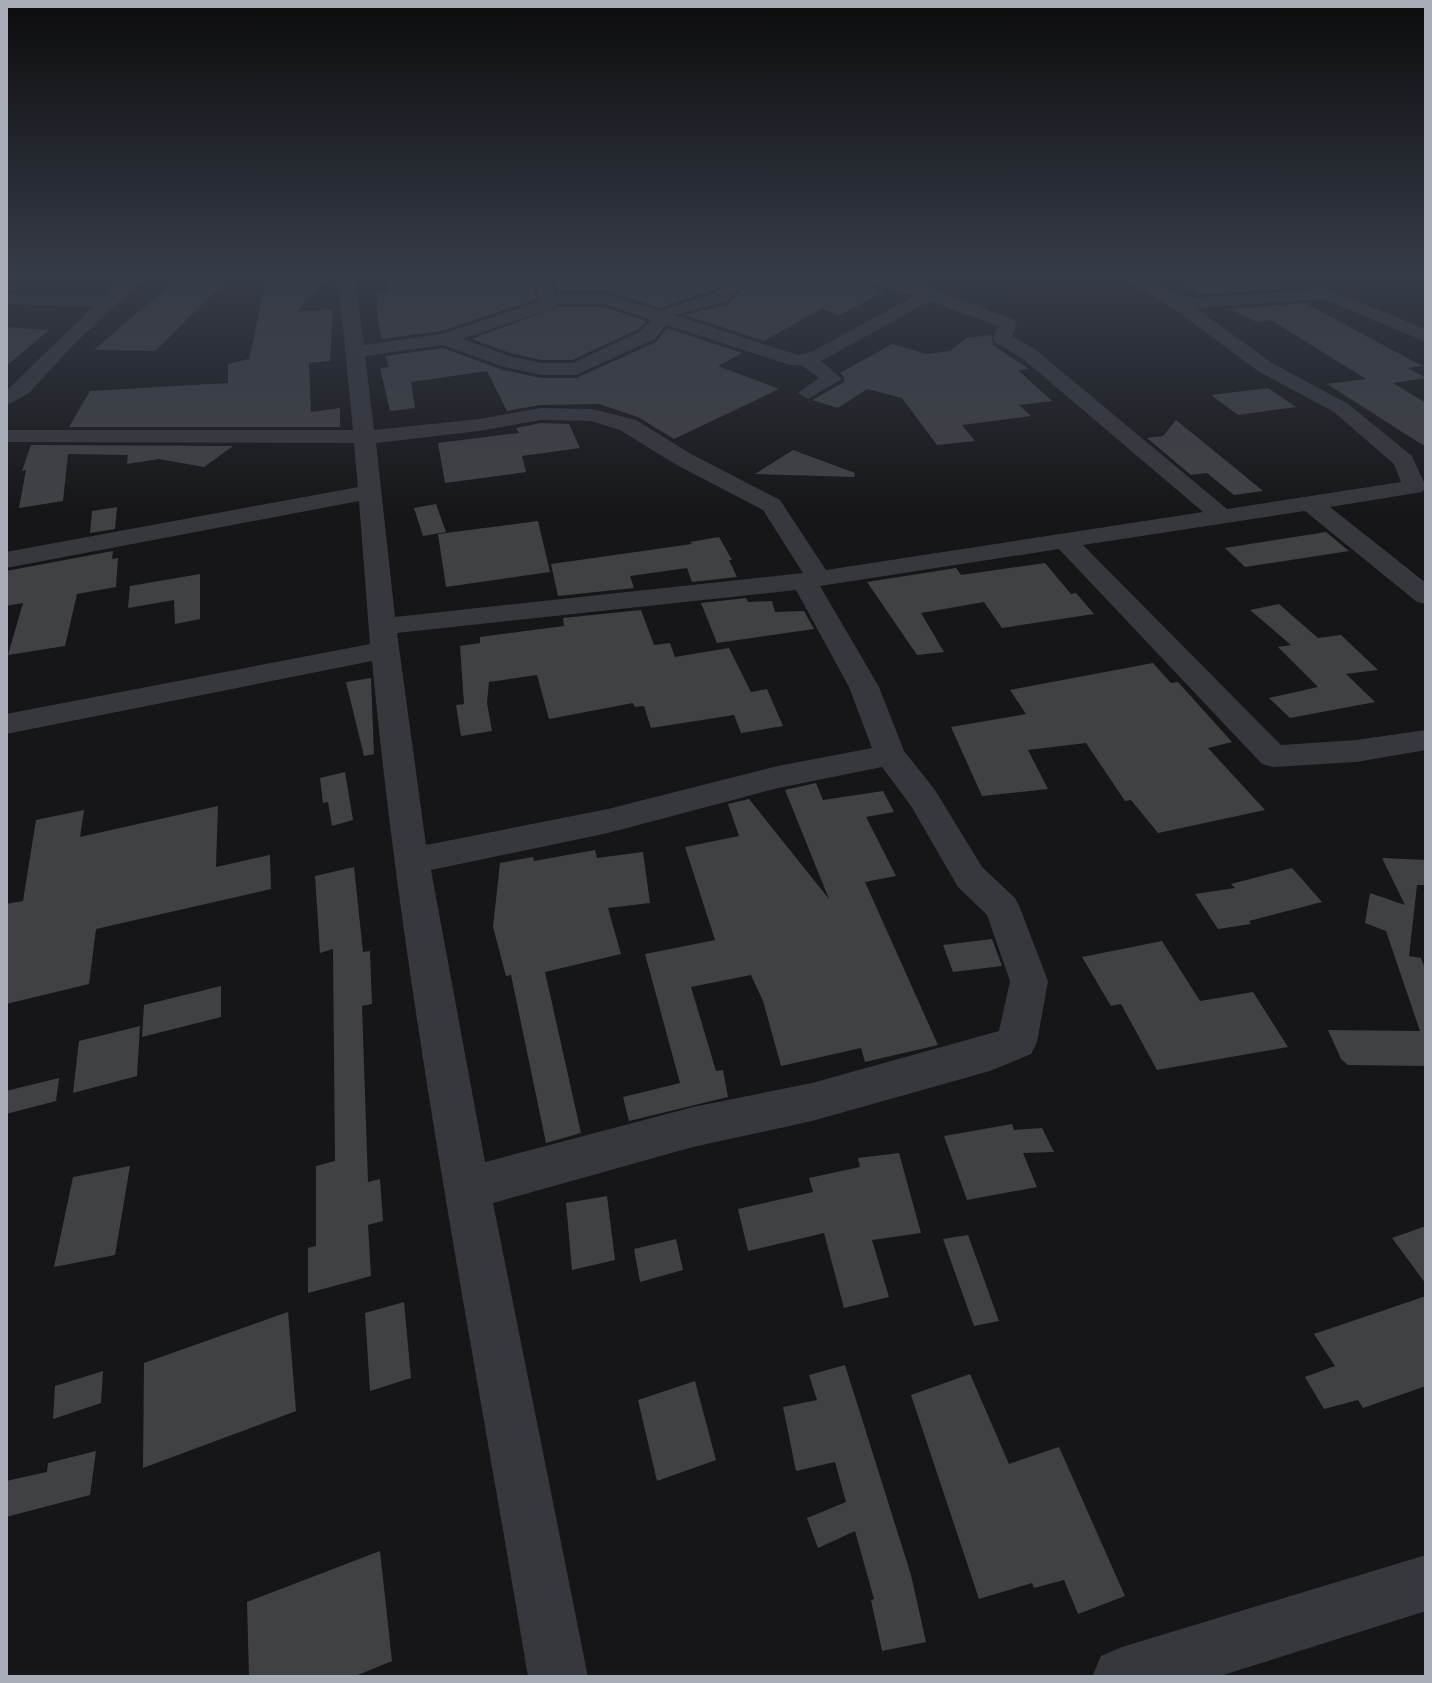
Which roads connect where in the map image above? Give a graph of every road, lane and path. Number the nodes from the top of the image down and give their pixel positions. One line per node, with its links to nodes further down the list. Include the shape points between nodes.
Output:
1 (54, 355): 11 (street)
2 (356, 355): 13 (street)
3 (487, 355): 4 (street, via 542,369 576,369)
4 (607, 355)
5 (773, 355): 9 (street)
6 (817, 355): 9 (street)
7 (1030, 355): 17 (street)
8 (1248, 355): 14 (street, via 1341,408 1404,461)
9 (807, 360): 10 (street, via 832,379)
10 (808, 393)
11 (6, 400)
12 (6, 436): 13 (street)
13 (367, 437): 15 (street); 20 (street, via 541,414 612,419 772,505)
14 (1420, 486): 16 (street)
15 (371, 492): 19 (street); 22 (street)
16 (1309, 502): 17 (street); 21 (street)
17 (1219, 514): 18 (street)
18 (1065, 541): 20 (street); 24 (street, via 1273,756)
19 (6, 560)
20 (811, 579): 22 (street); 25 (street, via 864,687)
21 (1426, 596)
22 (383, 638): 23 (street); 26 (street)
23 (6, 724)
24 (1426, 740)
25 (890, 755): 26 (street); 27 (street, via 923,798 970,877 1002,908 1029,981 1017,1042 812,1102 693,1127)
26 (412, 861): 27 (street)
27 (470, 1187): 29 (street)
28 (1426, 1583): 30 (street)
29 (558, 1677)
30 (1122, 1677)

